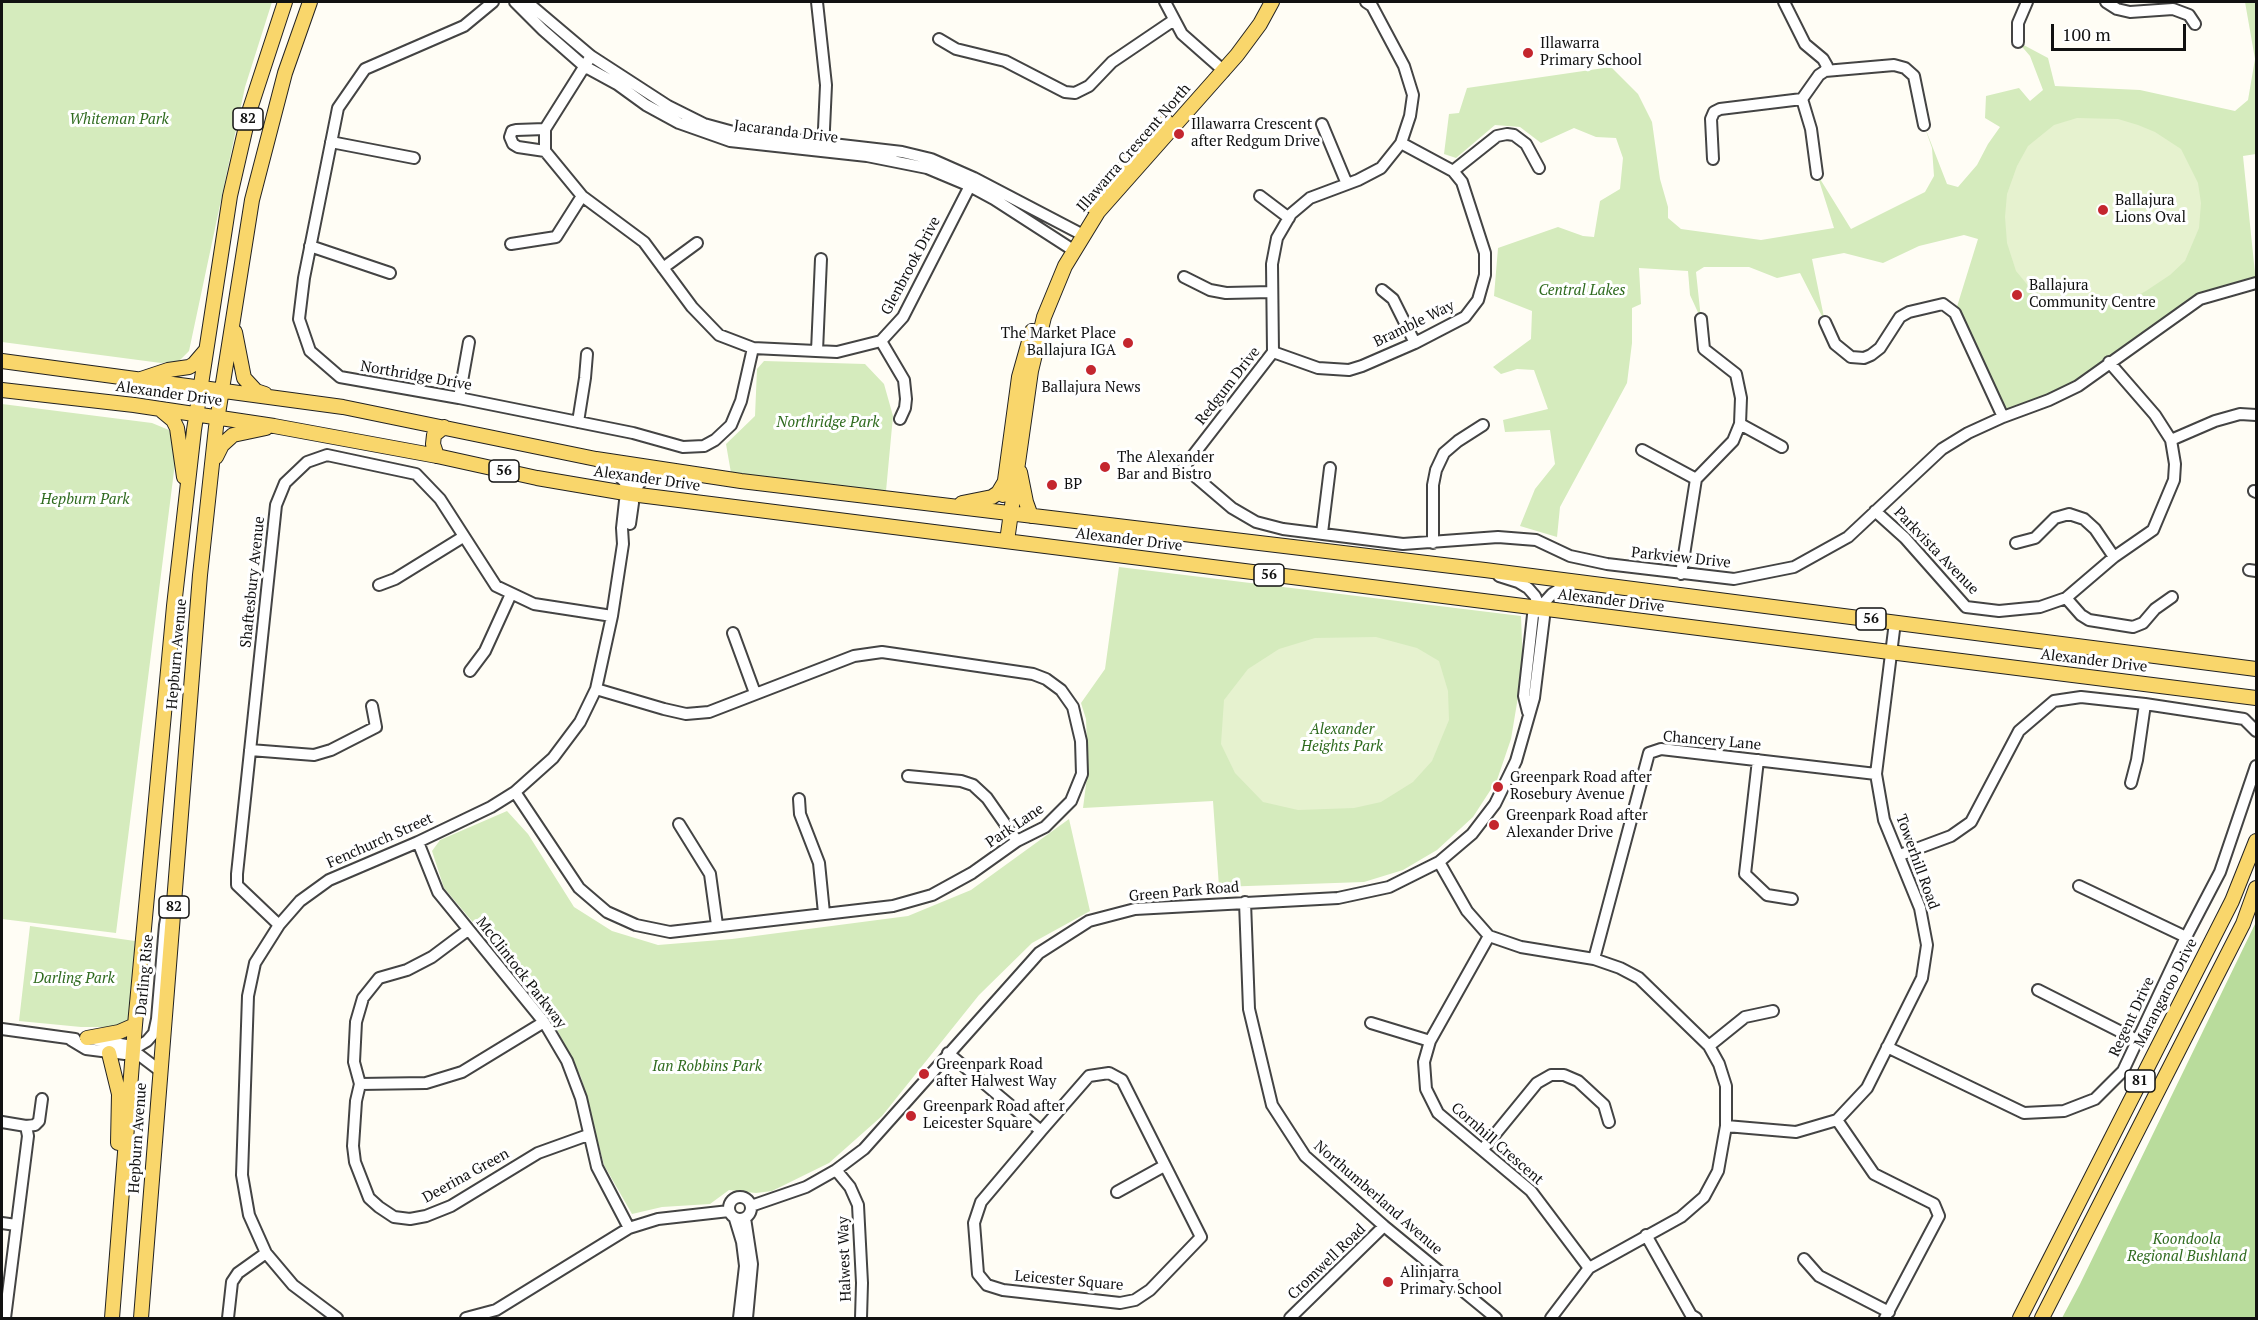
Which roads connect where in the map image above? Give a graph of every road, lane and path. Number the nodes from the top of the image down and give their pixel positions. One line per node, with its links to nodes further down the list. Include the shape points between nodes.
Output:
1 (285, 2): 59 (main road, Hepburn Avenue / 82, via 239,153)
2 (310, 2): 53 (main road, Hepburn Avenue / 82, via 279,94 252,200)
3 (493, 2): 26 (street, Northridge Drive, via 464,26 365,69 338,108)
4 (515, 2): 19 (street, Jacaranda Drive)
5 (527, 2): 18 (street, Jacaranda Drive)
6 (817, 2): 28 (street, via 826,85)
7 (1165, 2): 14 (street)
8 (1263, 2): 20 (main road, Illawarra Crescent North)
9 (1272, 2): 20 (main road, Illawarra Crescent North, via 1252,35)
10 (1366, 2): 27 (street, Redgum Drive, via 1372,6 1404,66 1413,95)
11 (1784, 2): 21 (street, via 1805,44 1823,58)
12 (2027, 2): 17 (street, via 2018,23)
13 (2106, 2): 15 (street, via 2130,12 2173,9 2189,15)
14 (1174, 20): 16 (street, via 1075,93 1065,92 1005,61 956,49); 20 (street, via 1182,34)
15 (2194, 24)
16 (939, 39)
17 (2018, 42)
18 (591, 56): 19 (street); 28 (street, Jacaranda Drive, via 668,106 704,124)
19 (584, 66): 25 (street); 28 (street, Jacaranda Drive, via 646,105 698,131 730,141)
20 (1221, 69): 40 (main road, Illawarra Crescent North, via 1104,189)
21 (1825, 71): 22 (street); 24 (street, via 1894,65 1905,68 1914,76)
22 (1802, 99): 31 (street, via 1714,112); 34 (street)
23 (1322, 124): 36 (street)
24 (1924, 125)
25 (545, 129): 29 (street); 29 (street, via 516,130 510,137 518,147)
26 (331, 142): 30 (street); 43 (street, Northridge Drive)
27 (1401, 143): 33 (street); 36 (street, Redgum Drive, via 1381,168)
28 (823, 148): 35 (street, Jacaranda Drive, via 902,152 931,159)
29 (545, 151): 38 (street)
30 (414, 158)
31 (1713, 159)
32 (1539, 168): 33 (street, via 1526,144 1507,134 1497,136)
33 (1453, 171): 57 (street, Bramble Way, via 1462,182 1485,254 1484,279 1478,300 1465,317)
34 (1817, 174)
35 (972, 182): 40 (street, Jacaranda Drive); 44 (street, Jacaranda Drive); 55 (street, Glenbrook Drive, via 903,317)
36 (1347, 184): 39 (street, Redgum Drive, via 1310,198)
37 (1260, 195): 39 (street)
38 (582, 196): 42 (street, via 556,237); 46 (street, via 645,243)
39 (1289, 218): 51 (street, Redgum Drive, via 1277,238)
40 (1079, 233): 44 (main road, Illawarra Crescent North)
41 (698, 243): 46 (street)
42 (511, 244)
43 (310, 246): 47 (street); 70 (street, Northridge Drive, via 299,319 310,351 340,377)
44 (1070, 248): 85 (main road, Illawarra Crescent North, via 1042,327 1026,395); 93 (main road, Illawarra Crescent North, via 1049,282 1025,353)
45 (820, 259): 60 (street)
46 (663, 268): 58 (street, via 719,335)
47 (390, 273)
48 (1184, 277): 51 (street, via 1226,293)
49 (2256, 283): 64 (street, Parkview Drive, via 2200,299)
50 (1382, 290): 57 (street, via 1393,299)
51 (1272, 292): 61 (street, Redgum Drive)
52 (1701, 319): 79 (street, via 1704,349 1736,374 1741,398)
53 (232, 321): 68 (main road, Hepburn Avenue / 82); 69 (main road, via 244,378)
54 (1825, 321): 74 (street, via 1834,344 1851,357 1864,358 1880,348 1900,317 1943,304 1955,313)
55 (881, 341): 60 (street, via 837,352); 76 (street, via 904,380 906,399)
56 (469, 342): 70 (street)
57 (1414, 343): 61 (street, Bramble Way, via 1349,370 1317,368)
58 (753, 348): 60 (street); 77 (street, Northridge Drive, via 741,401 731,425 704,446 683,447)
59 (206, 350): 65 (main road, via 189,367); 66 (main road, Hepburn Avenue / 82)
60 (817, 351)
61 (1273, 352): 89 (street, Redgum Drive)
62 (587, 354): 77 (street)
63 (2, 361): 65 (main road, Alexander Drive / 56)
64 (2109, 362): 74 (street, Parkview Drive, via 2078,386); 82 (street, Parkvista Avenue, via 2155,414)
65 (136, 380): 66 (main road, Alexander Drive / 56)
66 (200, 389): 68 (main road, Alexander Drive / 56); 72 (main road, Hepburn Avenue / 82)
67 (2, 390): 71 (main road, Alexander Drive / 56)
68 (222, 391): 69 (main road, Alexander Drive / 56); 75 (main road, Hepburn Avenue / 82)
69 (266, 395): 81 (main road, Alexander Drive / 56)
70 (459, 398): 77 (street, Northridge Drive)
71 (160, 409): 72 (main road, Alexander Drive / 56); 94 (main road, via 177,428)
72 (196, 415): 75 (main road, Alexander Drive / 56); 94 (main road, Hepburn Avenue / 82)
73 (2256, 415): 82 (street, via 2240,414 2215,421)
74 (2002, 417): 97 (street, Parkview Drive, via 1942,449)
75 (218, 418): 80 (main road, Alexander Drive / 56); 88 (main road, Hepburn Avenue / 82)
76 (900, 419)
77 (578, 422)
78 (1483, 424): 103 (street, via 1444,453 1436,470 1432,485)
79 (1740, 424): 83 (street); 92 (street, via 1733,441)
80 (274, 426): 86 (main road, Alexander Drive / 56); 88 (main road, via 233,435 222,445)
81 (444, 427): 86 (main road, via 434,435); 87 (main road, Alexander Drive / 56)
82 (2171, 440): 105 (street, Parkvista Avenue, via 2174,480 2153,530)
83 (1782, 447)
84 (1642, 450): 92 (street)
85 (1019, 453): 98 (main road, Illawarra Crescent North); 99 (main road, via 1021,480)
86 (437, 456): 95 (main road, Alexander Drive / 56)
87 (596, 459): 91 (main road, Alexander Drive / 56); 95 (street, via 616,472)
88 (212, 464): 142 (main road, Hepburn Avenue / 82)
89 (1184, 467): 100 (street, Parkview Drive, via 1232,508 1256,522)
90 (1330, 468): 100 (street)
91 (667, 470): 95 (street, via 644,478); 96 (main road, Alexander Drive / 56)
92 (1696, 479): 107 (street)
93 (1005, 480): 96 (main road, via 992,497); 98 (main road, Illawarra Crescent North)
94 (186, 490): 156 (main road, Hepburn Avenue / 82)
95 (631, 494): 102 (main road, Alexander Drive / 56); 114 (street, Fenchurch Street, via 625,501)
96 (945, 505): 98 (main road, Alexander Drive / 56)
97 (1875, 511): 107 (street, Parkview Drive, via 1848,537 1794,567 1734,579); 112 (street, Parkvista Avenue, via 1905,538 1966,607 1999,611 2040,607)
98 (1005, 513): 99 (main road, Alexander Drive / 56); 102 (main road, Illawarra Crescent North)
99 (1031, 516): 106 (main road, Alexander Drive / 56)
100 (1322, 533): 103 (street, Parkview Drive, via 1403,544)
101 (463, 537): 109 (street); 110 (street, Shaftesbury Avenue, via 496,586); 126 (street, Shaftesbury Avenue, via 441,499 416,474 327,455 307,462 285,483 276,505)
102 (1002, 540): 113 (main road, Alexander Drive / 56)
103 (1433, 543): 107 (street, Parkview Drive, via 1498,537 1536,540 1579,558)
104 (2016, 543): 105 (street, via 2035,538 2055,519 2069,514 2084,519 2095,529)
105 (2114, 557): 112 (street, Parkvista Avenue)
106 (1485, 570): 108 (main road, Alexander Drive / 56); 113 (street, via 1528,588)
107 (1681, 574)
108 (1572, 581): 113 (street, via 1552,594); 115 (main road, Alexander Drive / 56)
109 (379, 585)
110 (511, 594): 114 (street, Shaftesbury Avenue, via 534,604); 119 (street, via 485,651)
111 (2172, 597): 112 (street, via 2133,627 2089,620)
112 (2066, 598)
113 (1540, 610): 117 (main road, Alexander Drive / 56); 139 (street, Green Park Road, via 1544,617 1534,698 1516,761 1495,804 1472,834)
114 (612, 616): 120 (street, Fenchurch Street)
115 (1895, 622): 117 (street, Towerhill Road); 118 (main road, Alexander Drive / 56)
116 (734, 633): 121 (street)
117 (1891, 651): 122 (main road, Alexander Drive / 56); 129 (street, Towerhill Road)
118 (2255, 668)
119 (470, 671)
120 (596, 689): 121 (street, Park Lane, via 686,714 709,712); 132 (street, Fenchurch Street, via 580,722 553,758)
121 (755, 693): 137 (street, Park Lane, via 854,656 882,652 1033,674 1046,680 1073,707 1082,774 1071,801 1045,827)
122 (2256, 698)
123 (2145, 705): 125 (street, via 2244,719); 131 (street); 138 (street, via 2081,697 2054,701 2019,731 1971,822 1951,836)
124 (372, 706): 126 (street, via 376,728 331,750 314,755)
125 (2256, 731)
126 (250, 750): 146 (street, Shaftesbury Avenue, via 237,885)
127 (1758, 760): 129 (street, Chancery Lane); 143 (street, via 1745,874 1767,895); 151 (street, Chancery Lane, via 1661,749 1650,753)
128 (2256, 766): 150 (street, Regent Drive, via 2220,872)
129 (1876, 774): 138 (street, Towerhill Road, via 1884,820)
130 (908, 776): 137 (street, via 961,780 973,785 987,798)
131 (2131, 783)
132 (515, 792): 136 (street, Fenchurch Street); 147 (street, Park Lane, via 579,888 607,912 636,925 670,932)
133 (799, 799): 145 (street, via 800,814 819,863)
134 (679, 824): 147 (street, via 710,874)
135 (2256, 841): 178 (main road, Marangaroo Drive / 81, via 2232,901)
136 (418, 842): 146 (street, Fenchurch Street, via 329,880 300,901); 148 (street, McClintock Parkway, via 438,892)
137 (1017, 842): 145 (street, Park Lane, via 932,896 893,906)
138 (1900, 855): 163 (street, Towerhill Road, via 1920,908 1927,945 1922,978)
139 (1439, 862): 144 (street, Green Park Road, via 1389,887 1338,898); 149 (street, via 1467,911)
140 (2079, 886): 150 (street)
141 (2256, 888): 169 (main road, 81, via 2243,924)
142 (175, 897): 164 (street, Darling Rise, via 169,904 165,925 154,1032); 167 (main road, Hepburn Avenue / 82)
143 (1792, 899)
144 (1245, 902): 166 (street, Green Park Road, via 1135,909 1089,921 1039,953); 188 (street, Northumberland Avenue, via 1249,1009 1272,1105 1305,1156)
145 (824, 913): 147 (street, Park Lane)
146 (279, 925): 191 (street, Fenchurch Street, via 255,963 248,996 242,1174 249,1215)
147 (717, 925)
148 (468, 930): 154 (street, McClintock Parkway); 168 (street, via 432,957 379,978 363,998 356,1022 354,1062)
149 (1489, 936): 151 (street); 161 (street, Cornhill Crescent)
150 (2186, 937): 160 (street, Regent Drive)
151 (1594, 959): 162 (street, via 1639,978)
152 (2038, 990): 160 (street)
153 (1773, 1011): 162 (street, via 1745,1017)
154 (544, 1023): 168 (street, via 462,1072 426,1083); 177 (street, McClintock Parkway, via 567,1061 581,1098)
155 (1371, 1023): 161 (street)
156 (135, 1025): 158 (main road); 164 (main road, Hepburn Avenue / 82)
157 (2, 1029): 159 (street)
158 (87, 1038): 159 (street); 164 (street)
159 (71, 1040): 165 (street, via 86,1049)
160 (2137, 1040): 163 (street, Regent Drive, via 2123,1071 2095,1099 2064,1111 2024,1113)
161 (1430, 1041): 179 (street, Cornhill Crescent, via 1424,1062 1426,1089 1438,1113)
162 (1709, 1046): 175 (street, via 1726,1086)
163 (1887, 1047): 171 (street, Towerhill Road, via 1867,1088)
164 (134, 1050): 165 (street); 167 (street); 184 (main road, Hepburn Avenue / 82)
165 (109, 1053): 184 (main road, via 120,1094 117,1194)
166 (948, 1053): 176 (street); 181 (street, Green Park Road, via 864,1149)
167 (159, 1070): 198 (main road, Hepburn Avenue / 82)
168 (360, 1084): 177 (street, Deerina Green, via 353,1146 355,1162 369,1198 394,1217 426,1216 451,1206 538,1153)
169 (2161, 1089): 178 (main road, via 2156,1080 2150,1081); 210 (main road, 81)
170 (42, 1099): 174 (street, via 39,1120)
171 (1837, 1120): 175 (street, via 1796,1131); 195 (street, via 1874,1174 1934,1204 1939,1216)
172 (2, 1122): 174 (street)
173 (1609, 1122): 179 (street, via 1604,1105 1578,1081 1551,1075 1538,1083)
174 (26, 1126): 187 (street)
175 (1726, 1126): 190 (street, via 1718,1171 1704,1197 1681,1216)
176 (1041, 1131): 180 (street, Leicester Square, via 1089,1076 1109,1074 1122,1080); 180 (street, Leicester Square, via 981,1202 974,1223 978,1274 987,1285 1003,1290 1120,1303 1135,1300 1150,1290 1201,1237)
177 (588, 1135): 189 (street, McClintock Parkway, via 597,1167)
178 (2108, 1144): 209 (main road, Marangaroo Drive / 81)
179 (1483, 1149): 193 (street, Cornhill Crescent, via 1531,1191)
180 (1164, 1166): 182 (street)
181 (836, 1170): 183 (street, Green Park Road, via 806,1187); 204 (street, Halwest Way, via 858,1205)
182 (1117, 1192)
183 (751, 1206): 185 (street, via 749,1215); 185 (street, via 748,1200 737,1197 731,1201)
184 (121, 1214): 197 (main road, Hepburn Avenue / 82)
185 (736, 1216): 189 (street, via 658,1219); 202 (street, via 745,1266); 203 (street, via 752,1264)
186 (2, 1223): 187 (street)
187 (16, 1225): 196 (street)
188 (1384, 1226): 205 (street, Cromwell Road); 206 (street, Northumberland Avenue)
189 (630, 1228): 194 (street)
190 (1646, 1235): 193 (street); 208 (street)
191 (266, 1253): 199 (street, via 237,1273 232,1282); 200 (street, Fenchurch Street, via 293,1286)
192 (1804, 1258): 195 (street, via 1818,1276)
193 (1589, 1268): 207 (street)
194 (497, 1314): 201 (street)
195 (1887, 1315)
196 (5, 1318)
197 (112, 1318)
198 (141, 1318)
199 (228, 1318)
200 (337, 1318)
201 (466, 1318)
202 (739, 1318)
203 (747, 1318)
204 (861, 1318)
205 (1290, 1318)
206 (1496, 1318)
207 (1551, 1318)
208 (1696, 1318)
209 (2020, 1318)
210 (2042, 1318)

